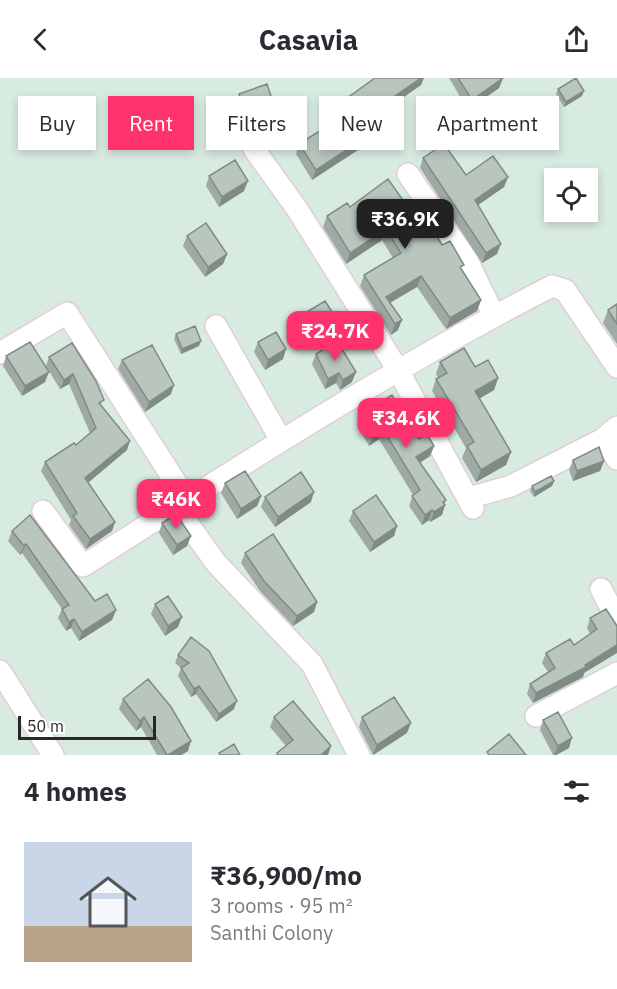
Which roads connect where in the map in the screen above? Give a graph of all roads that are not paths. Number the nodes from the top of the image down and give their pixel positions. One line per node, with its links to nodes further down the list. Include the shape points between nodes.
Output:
1 (255, 150): 7 (street, via 297,209)
2 (408, 174): 3 (street, via 468,262)
3 (494, 316): 6 (street, via 552,286 565,290); 7 (street)
4 (216, 326): 9 (street)
5 (0, 353): 11 (street, via 67,313)
6 (617, 367)
7 (398, 370): 8 (street, via 471,503); 9 (street)
8 (610, 433): 10 (street)
9 (281, 440): 11 (street)
10 (617, 459)
11 (182, 503): 12 (street, via 83,566); 19 (street, via 216,563 312,664)
12 (43, 511)
13 (601, 589): 14 (street)
14 (617, 620)
15 (0, 671): 18 (street)
16 (617, 673): 17 (street)
17 (537, 717)
18 (53, 755)
19 (358, 755)

